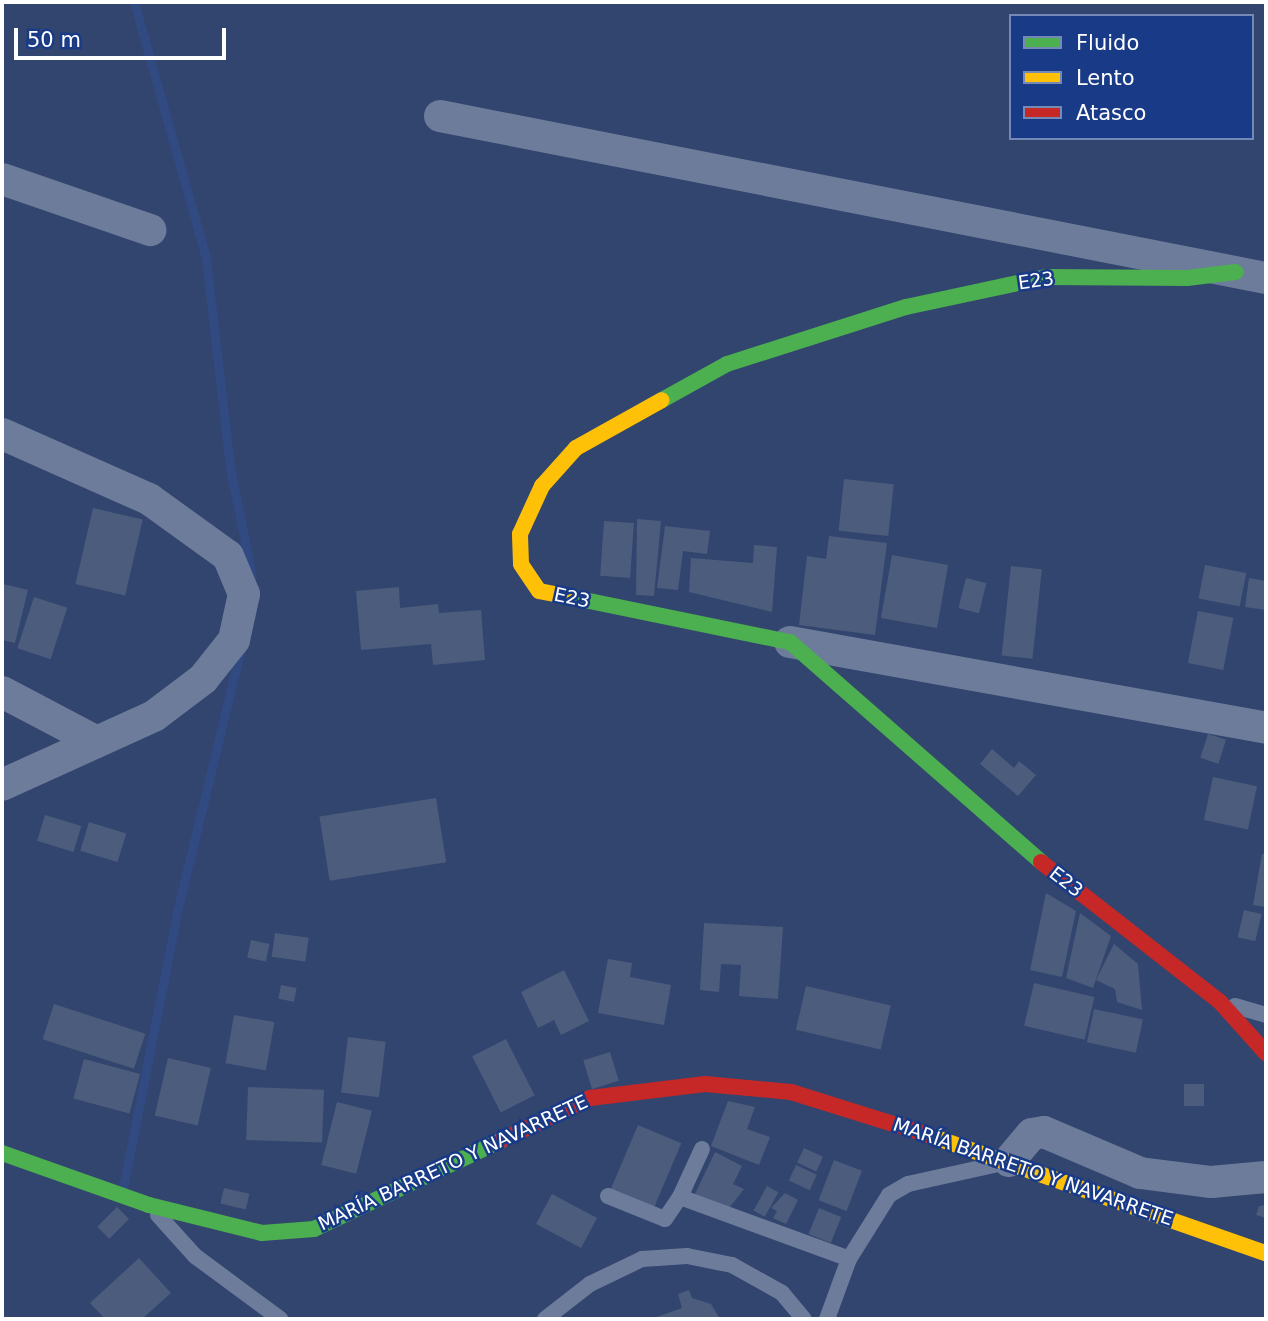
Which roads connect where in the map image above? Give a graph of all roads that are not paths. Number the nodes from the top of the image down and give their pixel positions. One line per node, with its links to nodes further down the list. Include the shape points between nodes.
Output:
1 (440, 116): 4 (street, E23)
2 (2, 179): 3 (street)
3 (150, 230)
4 (1236, 272): 5 (street, E23); 7 (street, E23, via 1187,278 1046,277 906,307 727,364 576,448 542,486 520,534 521,564 539,591)
5 (1266, 278)
6 (2, 434): 10 (street, via 149,499 228,556 244,594 234,640 203,679 154,716)
7 (790, 642): 9 (street); 12 (street, E23, via 1050,870)
8 (2, 692): 10 (street)
9 (1266, 728)
10 (95, 741): 11 (street)
11 (2, 785)
12 (1220, 1002): 13 (lane); 14 (street, E23)
13 (1266, 1016)
14 (1266, 1053)
15 (702, 1149): 20 (lane)
16 (2, 1153): 21 (street, MARÍA BARRETO Y NAVARRETE)
17 (1009, 1161): 18 (street, via 1032,1134 1044,1132 1140,1173 1211,1182); 21 (street, MARÍA BARRETO Y NAVARRETE, via 791,1093 705,1084 590,1098 314,1229 262,1233); 22 (street, MARÍA BARRETO Y NAVARRETE); 23 (lane, via 908,1184 889,1195)
18 (1266, 1177)
19 (608, 1196): 20 (lane, via 665,1219)
20 (680, 1197): 23 (lane)
21 (149, 1205): 24 (lane, via 195,1256)
22 (1266, 1253)
23 (849, 1259): 27 (lane)
24 (280, 1319)
25 (545, 1319): 26 (lane, via 590,1284 642,1259 687,1256 732,1265 782,1293)
26 (804, 1319)
27 (827, 1319)

